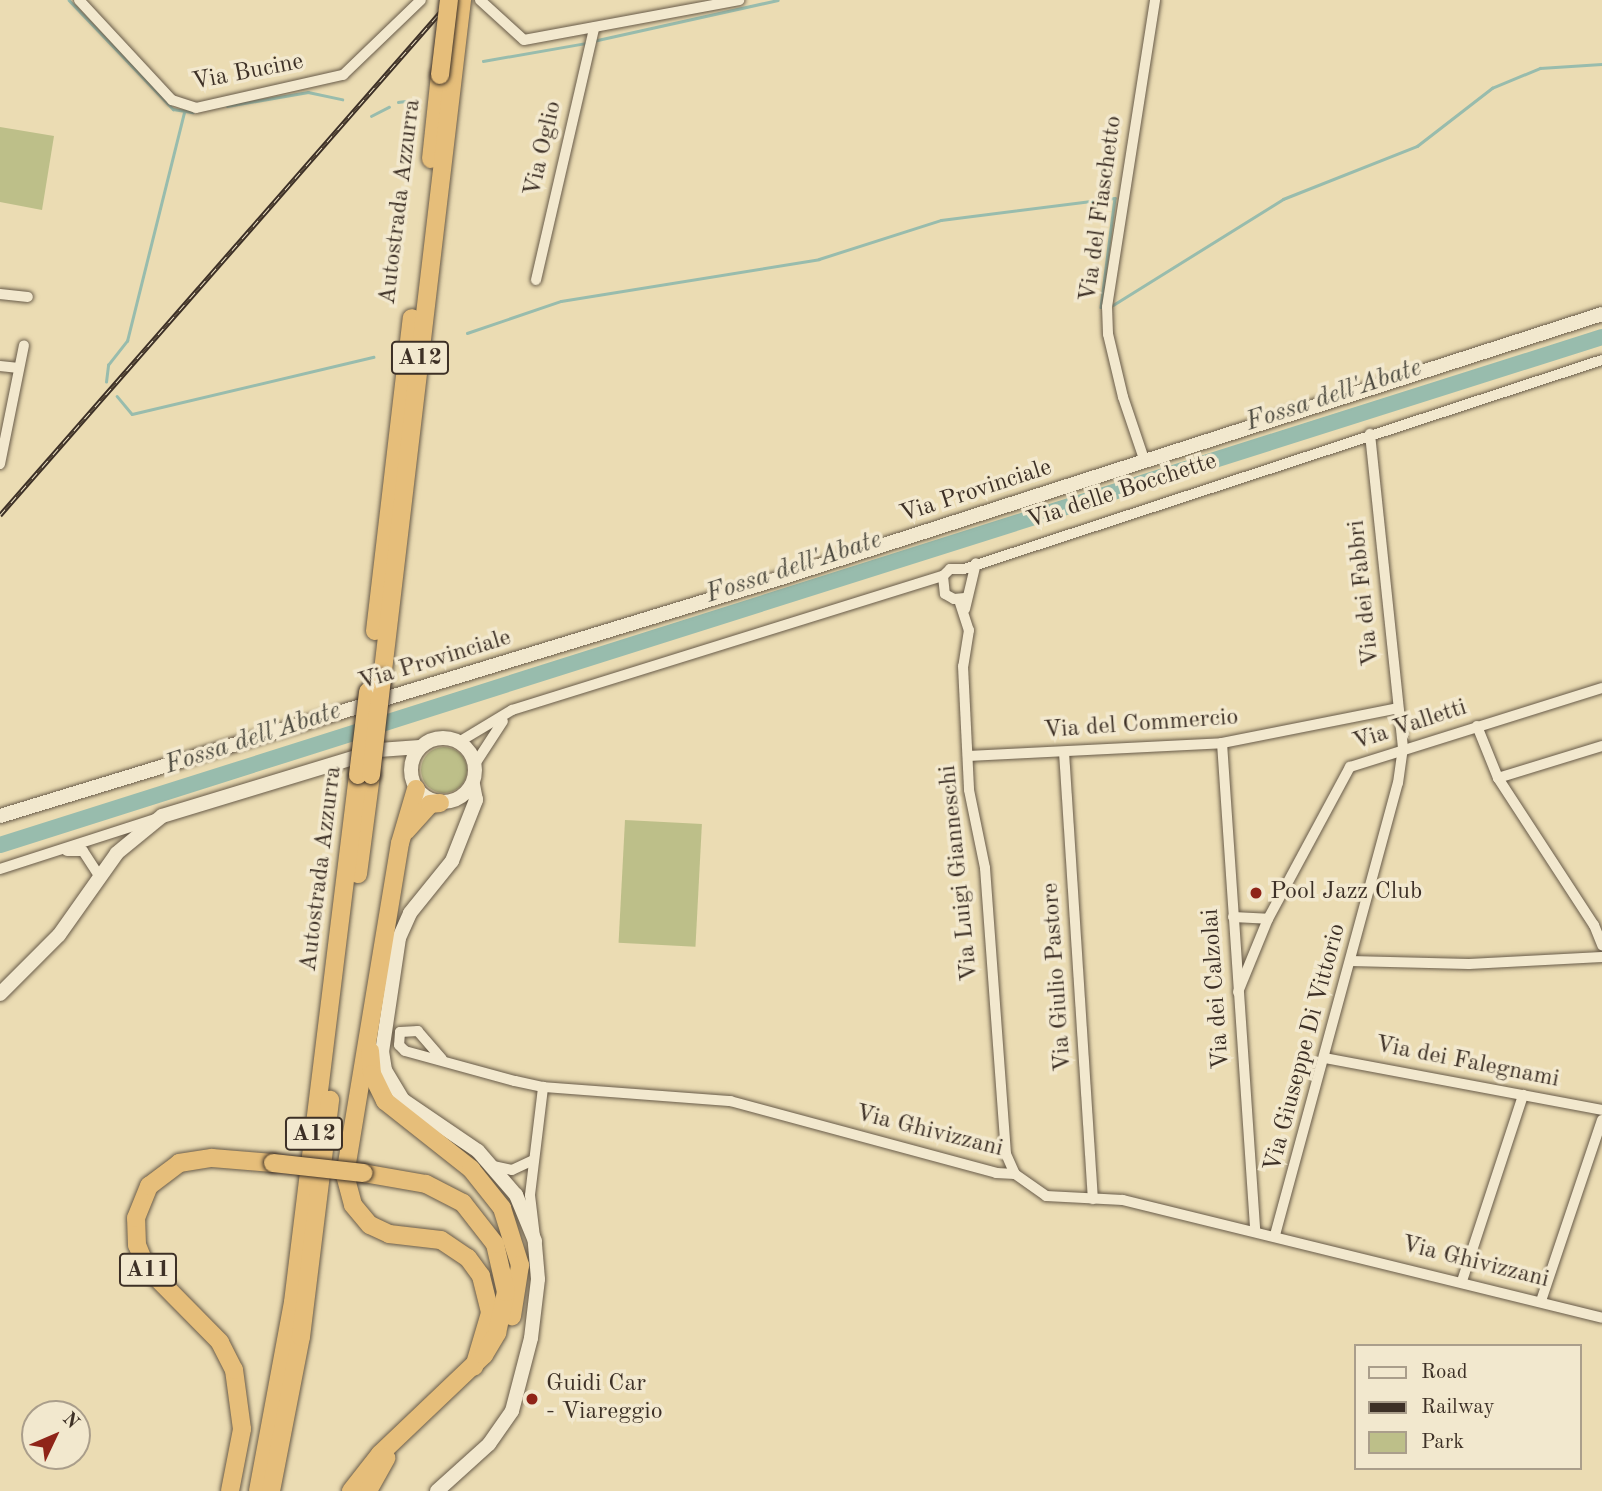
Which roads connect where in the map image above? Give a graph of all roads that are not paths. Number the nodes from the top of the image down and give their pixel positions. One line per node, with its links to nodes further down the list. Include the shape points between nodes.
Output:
1 (79, 0): 2 (street, Via Bucine, via 182,106 196,107 343,75)
2 (421, 0)
3 (449, 0): 23 (highway, Autostrada Azzurra / A12, bridge)
4 (461, 0): 23 (highway, Autostrada Azzurra / A12)
5 (480, 0): 8 (street, via 524,40)
6 (739, 0): 8 (street)
7 (1155, 0): 18 (street, Via del Fiaschetto, via 1107,307 1108,334 1123,397)
8 (593, 32): 9 (street, Via Oglio)
9 (536, 280)
10 (0, 294): 11 (street)
11 (28, 297)
12 (1602, 314): 18 (main road, Via Provinciale)
13 (24, 345): 16 (street)
14 (1602, 360): 17 (street, Via delle Bocchette)
15 (0, 366): 16 (street)
16 (19, 368): 19 (street)
17 (1370, 434): 20 (street, Via delle Bocchette, via 976,564); 25 (street, Via dei Fabbri)
18 (1145, 462): 42 (main road, Via Provinciale, via 356,710)
19 (0, 464)
20 (968, 573): 21 (street, Via delle Bocchette, via 955,568); 22 (street)
21 (942, 580): 22 (street, via 945,594); 26 (street, Via delle Bocchette, via 925,578)
22 (964, 597): 35 (street, Via Luigi Gianneschi)
23 (376, 680): 37 (highway, Autostrada Azzurra / A12, bridge)
24 (1602, 688): 27 (street, Via Valletti)
25 (1398, 708): 29 (street, Via del Commercio); 32 (street, Via dei Fabbri)
26 (512, 710): 28 (street, Via delle Bocchette); 36 (street)
27 (1476, 726): 32 (street, Via Valletti); 38 (street)
28 (459, 742): 31 (main road, via 434,739); 36 (main road)
29 (1222, 743): 34 (street, Via del Commercio); 49 (street, Via dei Calzolai)
30 (1602, 746): 38 (street)
31 (420, 747): 33 (main road); 39 (main road)
32 (1402, 748): 50 (street, Via Valletti, via 1350,767); 53 (street, Via Giuseppe Di Vittorio, via 1398,783)
33 (379, 750): 39 (main road, via 393,753); 43 (main road)
34 (1064, 752): 35 (street, Via del Commercio); 67 (street, Via Giulio Pastore)
35 (968, 756): 65 (street, Via Luigi Gianneschi, via 969,790 985,869 1006,1154)
36 (475, 764): 40 (main road)
37 (364, 775): 77 (highway, Autostrada Azzurra / A12, via 293,1302); 78 (highway, Autostrada Azzurra / A12, via 301,1337)
38 (1498, 778): 51 (street, via 1594,925)
39 (413, 780): 41 (main road); 45 (highway)
40 (473, 784): 41 (main road, via 467,793); 44 (main road, via 475,800)
41 (443, 803): 44 (main road, via 460,818); 45 (highway, via 430,804 410,822)
42 (0, 816)
43 (162, 816): 46 (street); 48 (main road, via 124,847)
44 (464, 837): 64 (main road, via 452,861 410,913 399,938 382,1052 385,1070 403,1100)
45 (400, 844): 56 (highway)
46 (56, 850): 47 (street); 48 (street, via 83,851)
47 (0, 869)
48 (100, 877): 55 (main road, via 59,935)
49 (1233, 917): 50 (street); 54 (street, Via dei Calzolai)
50 (1268, 919): 54 (street, Via Valletti)
51 (1602, 945)
52 (1602, 957): 53 (street, via 1469,964)
53 (1350, 961): 57 (street, Via Giuseppe Di Vittorio)
54 (1238, 992): 68 (street, Via dei Calzolai)
55 (0, 994)
56 (369, 1028): 74 (highway, via 372,1074 385,1101 480,1178 511,1227 520,1265 517,1300 499,1343); 74 (highway, via 345,1175 350,1199 362,1217 378,1229 441,1240 474,1265 490,1308)
57 (1325, 1058): 60 (street, Via dei Falegnami); 69 (street, Via Giuseppe Di Vittorio)
58 (442, 1059): 59 (street, Via Ghivizzani)
59 (543, 1087): 63 (street); 65 (street, Via Ghivizzani, via 730,1101 996,1173)
60 (1523, 1095): 61 (street, Via dei Falegnami); 71 (street)
61 (1602, 1110)
62 (1602, 1120): 72 (street)
63 (533, 1161): 64 (street, via 512,1170); 66 (street, via 525,1187); 70 (street, via 530,1195 537,1225)
64 (493, 1166): 66 (main road)
65 (1015, 1174): 67 (street, Via Ghivizzani, via 1046,1196)
66 (512, 1190): 70 (main road)
67 (1093, 1199): 68 (street, Via Ghivizzani, via 1123,1200)
68 (1255, 1232): 69 (street, Via Ghivizzani)
69 (1275, 1235): 71 (street, Via Ghivizzani)
70 (535, 1241): 81 (main road, via 536,1311 520,1389 489,1444)
71 (1462, 1281): 72 (street, Via Ghivizzani)
72 (1541, 1301): 73 (street, Via Ghivizzani)
73 (1602, 1318)
74 (473, 1367): 75 (highway); 76 (highway, A11, bridge, via 497,1333 506,1292 501,1259 485,1226 463,1203 436,1187 363,1173 212,1158 179,1163 149,1186 136,1218 137,1245 146,1267 220,1342 234,1370 242,1429)
75 (401, 1435): 79 (highway, via 372,1462); 80 (highway)
76 (230, 1491)
77 (258, 1491)
78 (271, 1491)
79 (351, 1491)
80 (368, 1491)
81 (437, 1491)

